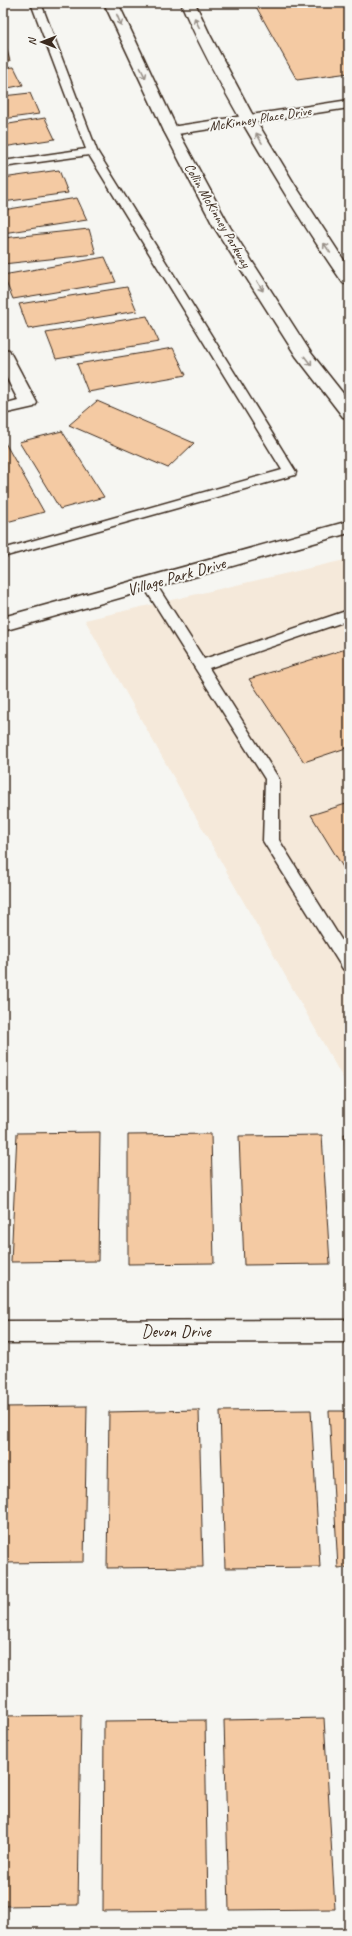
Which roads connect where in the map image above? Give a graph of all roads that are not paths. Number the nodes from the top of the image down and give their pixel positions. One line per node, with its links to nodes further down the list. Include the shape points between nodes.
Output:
1 (36, 3): 7 (lane)
2 (112, 3): 6 (street, Collin McKinney Parkway, one-way to 6)
3 (188, 3): 5 (street, one-way to 3)
4 (349, 104): 5 (street, McKinney Place Drive)
5 (248, 120): 6 (street, McKinney Place Drive); 9 (street, one-way to 5, via 303,212)
6 (171, 131): 12 (street, Collin McKinney Parkway, one-way to 12, via 222,227 304,356)
7 (92, 151): 8 (lane); 14 (lane, via 290,472)
8 (3, 164)
9 (349, 280)
10 (3, 354): 11 (street, via 28,403)
11 (3, 409)
12 (349, 413)
13 (349, 527): 15 (street, Village Park Drive)
14 (3, 553)
15 (149, 584): 17 (street, Village Park Drive); 18 (lane)
16 (349, 615): 18 (lane)
17 (3, 624)
18 (202, 665): 19 (lane, via 272,779 271,841)
19 (349, 965)
20 (349, 1331): 21 (street, Devon Drive)
21 (3, 1332)

